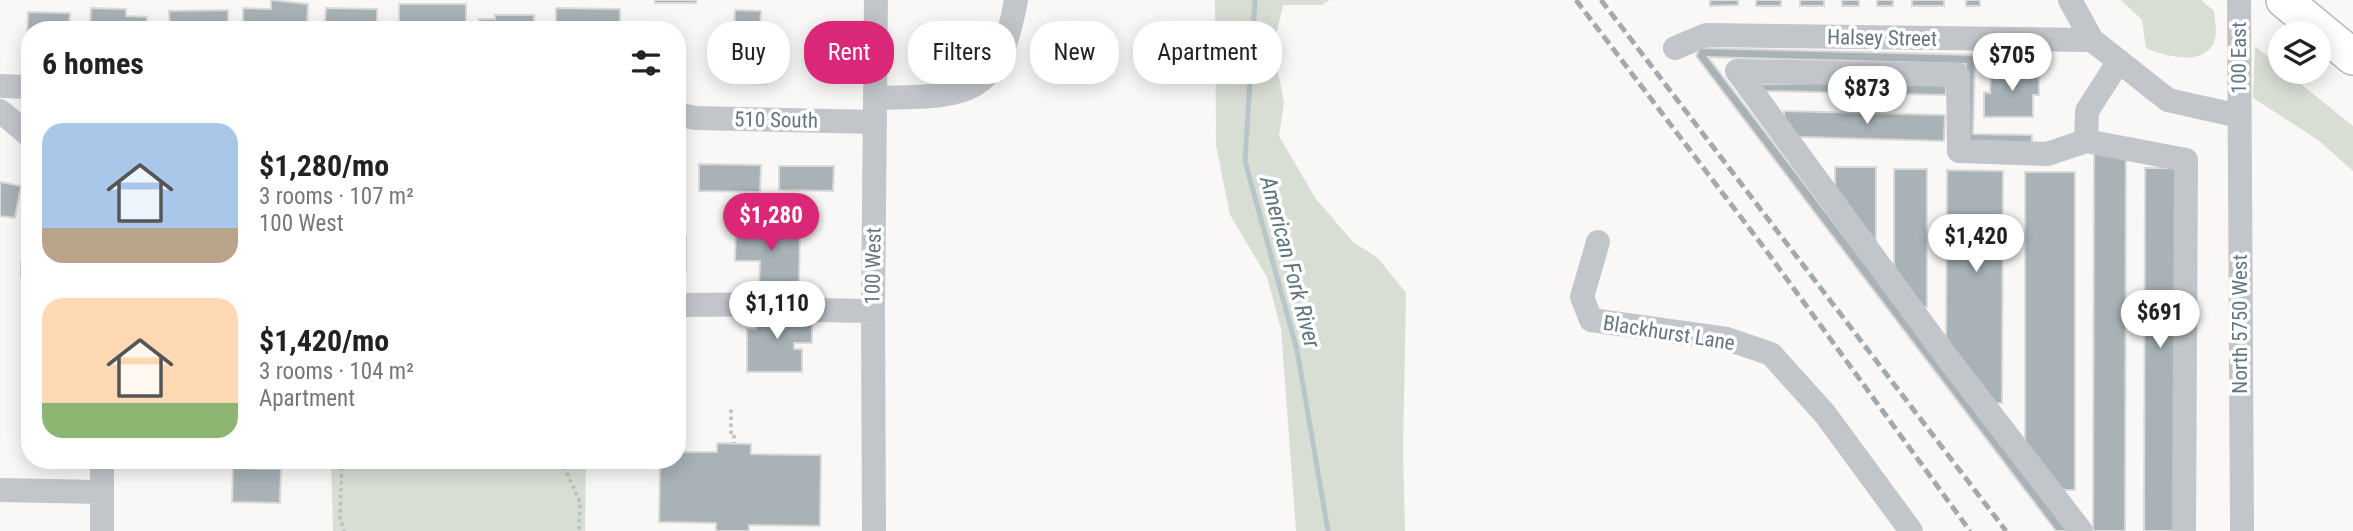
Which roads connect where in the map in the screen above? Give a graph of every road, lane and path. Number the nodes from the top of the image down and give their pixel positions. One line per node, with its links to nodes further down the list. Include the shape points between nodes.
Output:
1 (876, 0): 12 (street, 100 West)
2 (1016, 0): 12 (street, 510 South, via 1000,60 984,79 961,93)
3 (2070, 0): 6 (street)
4 (2239, 0): 15 (street, 100 East)
5 (2292, 6): 8 (highway)
6 (2092, 40): 7 (street, Halsey Street, via 1706,36); 9 (street)
7 (1675, 48)
8 (2353, 57)
9 (2119, 61): 15 (street, via 2168,100); 17 (street, via 2087,111)
10 (0, 86): 11 (street)
11 (21, 87)
12 (875, 110): 14 (street, 510 South); 20 (street, 100 West)
13 (0, 111): 16 (street)
14 (686, 116)
15 (2239, 116): 35 (street, North 5750 West)
16 (21, 128)
17 (2085, 141): 33 (street, via 2047,154 1959,151 1958,75 1737,71); 34 (street, via 2186,160)
18 (1598, 242): 32 (street, Blackhurst Lane, via 1581,297 1591,320 1727,339 1771,354 1825,414)
19 (686, 305): 20 (street, via 786,304 815,310)
20 (873, 311): 31 (street, 100 West)
21 (731, 408): 22 (path)
22 (734, 443)
23 (102, 469): 27 (street)
24 (342, 469): 29 (path, via 340,518)
25 (565, 469): 30 (path, via 580,502)
26 (0, 490): 27 (street)
27 (102, 492): 28 (street)
28 (102, 531)
29 (344, 531)
30 (579, 531)
31 (874, 531)
32 (1911, 531)
33 (2081, 531)
34 (2184, 531)
35 (2242, 531)

